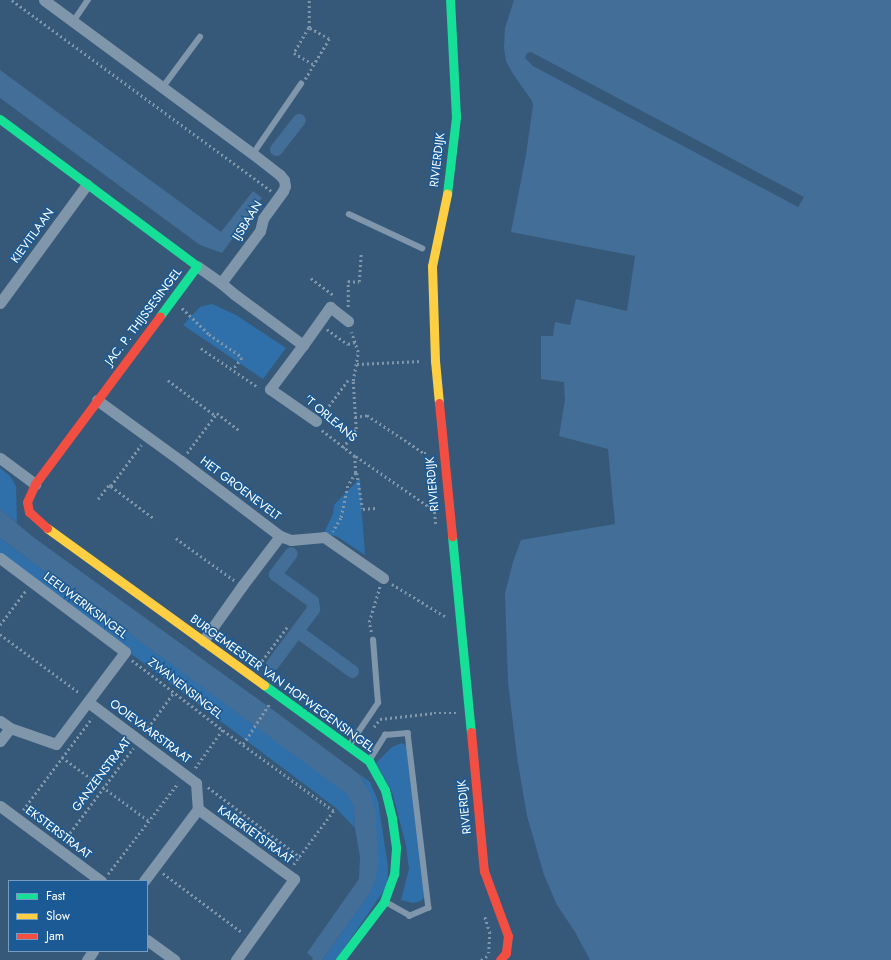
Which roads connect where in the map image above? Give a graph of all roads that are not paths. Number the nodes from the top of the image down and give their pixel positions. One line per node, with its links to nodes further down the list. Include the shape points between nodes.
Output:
1 (44, 0): 4 (street, IJSBAAN)
2 (88, 0): 4 (lane)
3 (450, 0): 40 (street, RIVIERDIJK, via 456,116 450,178 432,266 435,361 484,871 508,936)
4 (73, 22): 7 (street, IJSBAAN)
5 (200, 37): 7 (lane)
6 (301, 84): 9 (lane)
7 (163, 87): 9 (street, IJSBAAN)
8 (0, 120): 10 (street, JAC. P. THIJSSESINGEL)
9 (253, 154): 14 (street, IJSBAAN, via 280,175 285,186 263,219 260,231)
10 (87, 184): 13 (street, JAC. P. THIJSSESINGEL); 15 (street, KIEVITLAAN)
11 (349, 214): 12 (lane)
12 (422, 248)
13 (197, 266): 14 (street); 18 (street, JAC. P. THIJSSESINGEL)
14 (221, 283): 17 (street)
15 (2, 295)
16 (349, 321): 17 (street, via 330,307)
17 (302, 345): 19 (street, 'T ORLEANS, via 270,389)
18 (98, 400): 21 (street, JAC. P. THIJSSESINGEL); 22 (street, HET GROENEVELT)
19 (316, 423)
20 (0, 458): 21 (street)
21 (35, 484): 26 (street, BURGEMEESTER VAN HOFWEGENSINGEL, via 27,502 29,512 35,519)
22 (280, 536): 24 (street, via 290,540 324,537); 26 (street, HET GROENEVELT)
23 (0, 558): 27 (street, LEEUWERIKSINGEL, via 125,652)
24 (383, 578)
25 (373, 640): 31 (lane, via 378,703)
26 (203, 641): 31 (street, BURGEMEESTER VAN HOFWEGENSINGEL)
27 (89, 701): 29 (street, LEEUWERIKSINGEL, via 56,744); 33 (street, OOIEVAARSTRAAT)
28 (0, 721): 29 (street)
29 (10, 728): 30 (street)
30 (0, 741)
31 (349, 746): 32 (street, BURGEMEESTER VAN HOFWEGENSINGEL)
32 (369, 761): 38 (street, BURGEMEESTER VAN HOFWEGENSINGEL, via 385,790 396,848 394,874); 38 (lane, via 385,735 408,733 429,908 410,916)
33 (196, 783): 35 (street, KAREKIETSTRAAT)
34 (0, 806): 36 (street, EKSTERSTRAAT, via 58,849)
35 (198, 809): 37 (street, KAREKIETSTRAAT); 42 (street, KAREKIETSTRAAT, via 294,879)
36 (104, 878)
37 (145, 880)
38 (384, 902): 43 (street, BURGEMEESTER VAN HOFWEGENSINGEL)
39 (148, 941): 41 (street)
40 (506, 958)
41 (175, 960)
42 (236, 960)
43 (340, 960)

